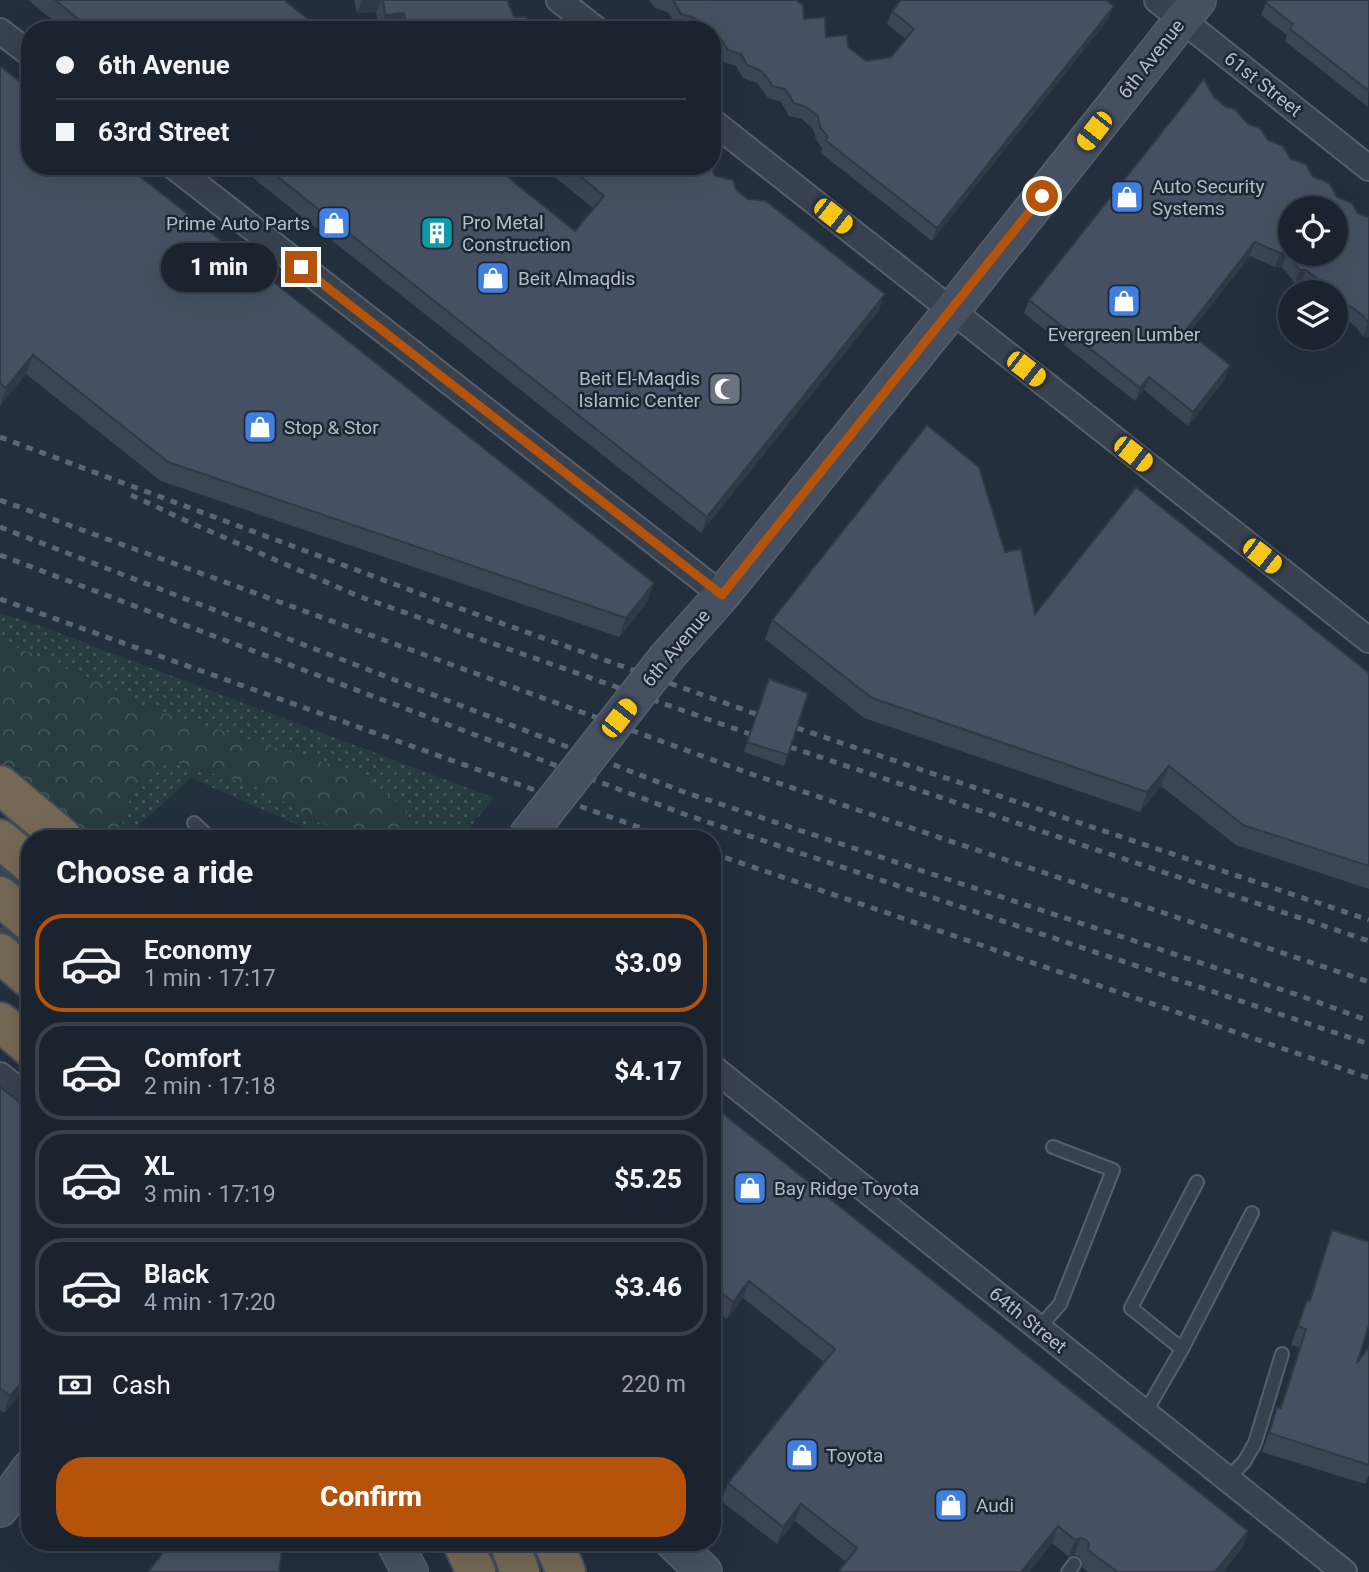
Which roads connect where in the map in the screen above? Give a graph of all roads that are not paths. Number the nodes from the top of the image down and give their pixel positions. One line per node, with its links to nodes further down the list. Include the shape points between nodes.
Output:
1 (559, 0): 3 (street)
2 (1179, 7): 7 (street, 61st Street); 9 (main road, 6th Avenue)
3 (586, 21)
4 (0, 31): 5 (street)
5 (21, 47)
6 (721, 128): 9 (street)
7 (1369, 168)
8 (185, 175): 10 (street)
9 (952, 310): 10 (main road, 6th Avenue); 11 (street)
10 (722, 595): 16 (main road, 6th Avenue, bridge, via 666,658)
11 (1369, 640)
12 (0, 785): 14 (highway)
13 (194, 823): 15 (lane)
14 (53, 830)
15 (202, 830)
16 (531, 830)
17 (0, 839): 18 (highway)
18 (21, 856)
19 (0, 896): 20 (highway)
20 (21, 914)
21 (0, 953): 22 (highway)
22 (21, 971)
23 (0, 1022): 24 (highway)
24 (21, 1040)
25 (721, 1074): 31 (street, 64th Street)
26 (0, 1075): 27 (street)
27 (21, 1092)
28 (1053, 1147): 31 (lane, via 1113,1170 1060,1304)
29 (1197, 1182): 32 (lane, via 1131,1308)
30 (1252, 1213): 32 (lane)
31 (1039, 1328): 34 (street, 64th Street)
32 (1182, 1349): 34 (lane)
33 (1282, 1354): 35 (lane, via 1255,1443)
34 (1144, 1413): 35 (street, 64th Street)
35 (1227, 1479): 46 (street, 64th Street)
36 (399, 1551): 41 (main road)
37 (466, 1551): 42 (highway)
38 (512, 1551): 43 (highway)
39 (557, 1551): 44 (highway)
40 (682, 1551): 45 (main road)
41 (410, 1572)
42 (476, 1572)
43 (520, 1572)
44 (566, 1572)
45 (704, 1572)
46 (1344, 1572)

